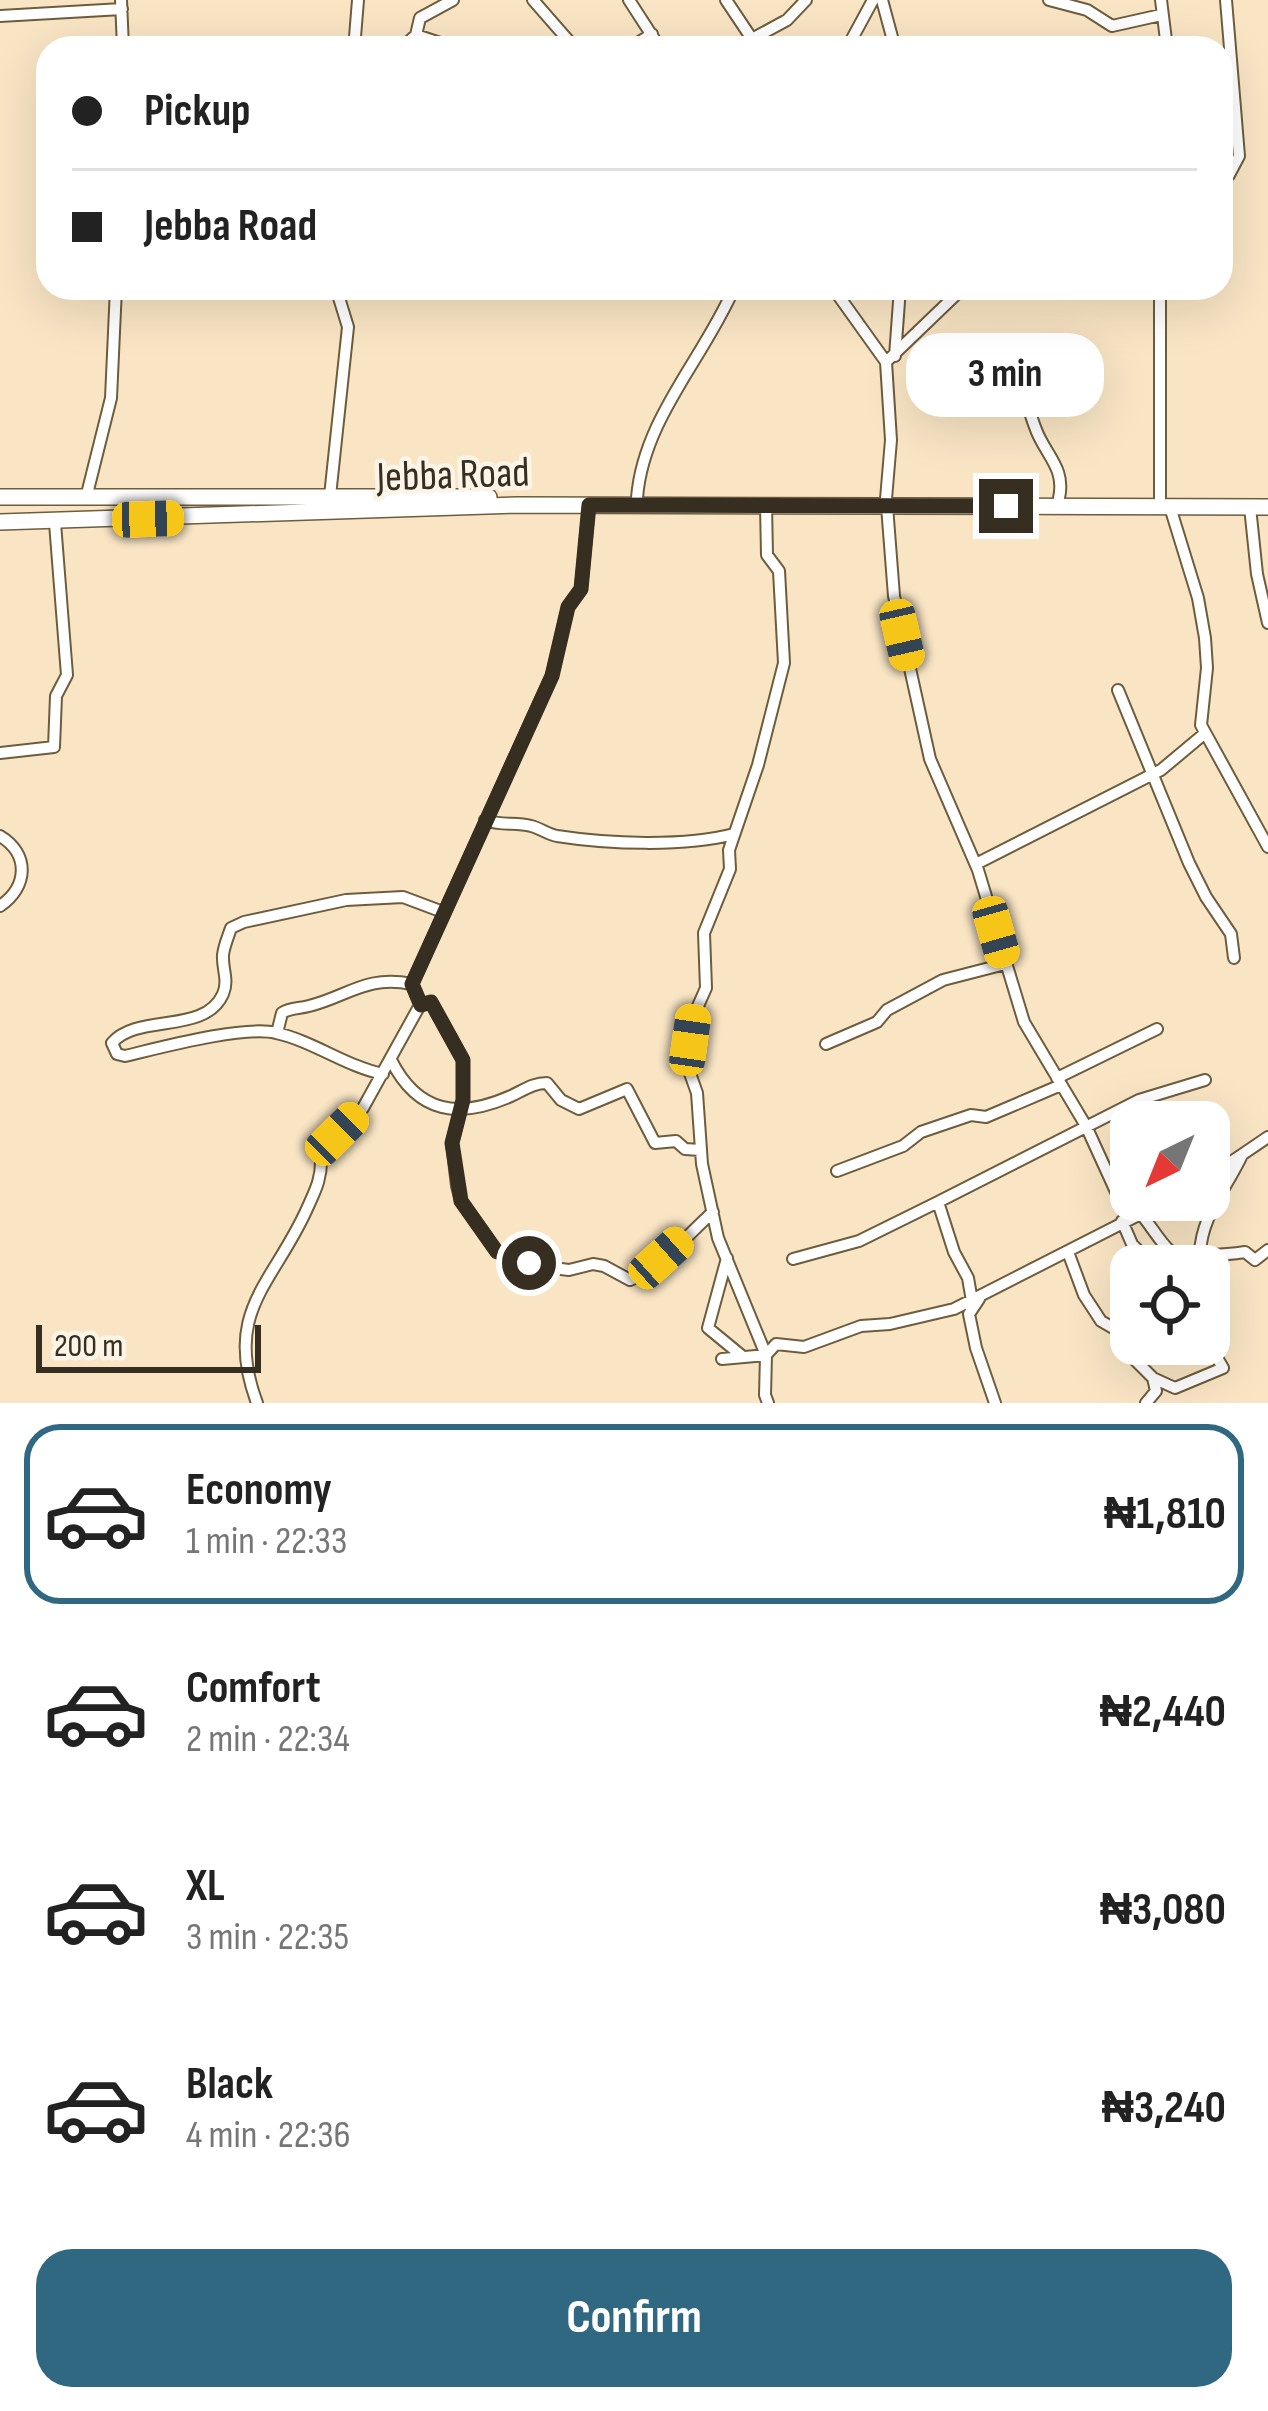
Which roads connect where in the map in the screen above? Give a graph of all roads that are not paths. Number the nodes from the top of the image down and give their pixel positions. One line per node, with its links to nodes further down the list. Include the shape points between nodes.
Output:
1 (358, 0): 17 (street)
2 (453, 0): 15 (street, via 420,18)
3 (532, 0): 19 (street)
4 (629, 0): 14 (street)
5 (726, 0): 21 (street)
6 (806, 0): 22 (street)
7 (877, 0): 23 (street); 24 (street)
8 (1049, 0): 12 (street, via 1112,26)
9 (1161, 0): 12 (street)
10 (1226, 0): 26 (street)
11 (122, 4): 13 (street); 16 (street)
12 (1161, 15): 25 (street)
13 (0, 16)
14 (652, 34): 20 (street)
15 (416, 35): 18 (street)
16 (123, 36)
17 (355, 36)
18 (419, 36)
19 (564, 36)
20 (649, 36)
21 (750, 36)
22 (758, 36)
23 (854, 36)
24 (890, 36)
25 (1165, 36)
26 (1229, 36)
27 (1233, 84): 28 (street)
28 (1233, 167)
29 (115, 300): 40 (street, via 111,398)
30 (340, 300): 38 (street, via 348,327)
31 (727, 300): 41 (street, via 649,443)
32 (843, 300): 36 (street)
33 (898, 300): 36 (street)
34 (951, 300): 36 (street)
35 (1160, 300): 46 (street)
36 (891, 359): 45 (street)
37 (1016, 372): 42 (street, via 1058,467)
38 (330, 496): 40 (highway, Jebba Road); 44 (highway, Jebba Road)
39 (0, 497): 40 (highway, Jebba Road)
40 (86, 498)
41 (637, 498): 44 (highway, Jebba Road); 45 (highway, Jebba Road)
42 (1059, 498): 45 (highway, Jebba Road); 46 (highway, Jebba Road)
43 (1268, 498): 46 (highway, Jebba Road)
44 (518, 501): 47 (highway, Jebba Road); 52 (highway, Jebba Road)
45 (886, 502): 46 (highway, Jebba Road); 48 (highway, Jebba Road); 62 (street, via 893,596 931,759)
46 (1165, 503): 49 (highway, Jebba Road); 55 (street, via 1205,638)
47 (589, 505): 48 (highway, Jebba Road); 58 (street, via 581,589 568,607 552,676)
48 (766, 505): 59 (street, via 784,663)
49 (1250, 507): 50 (highway, Jebba Road); 53 (street)
50 (1268, 507)
51 (0, 522): 52 (highway, Jebba Road)
52 (55, 523): 56 (street, via 67,675 56,696 54,747)
53 (1268, 623)
54 (1118, 690): 57 (street)
55 (1204, 734): 57 (street); 61 (street)
56 (0, 753)
57 (1155, 773): 62 (street); 65 (street, via 1189,863 1231,934)
58 (485, 820): 59 (street, via 627,841); 64 (street)
59 (734, 834): 79 (street, via 730,869 704,933 706,988 687,1065)
60 (0, 836): 63 (street, via 23,862 12,898)
61 (1268, 847)
62 (976, 864): 66 (street)
63 (0, 906)
64 (443, 912): 67 (street); 70 (street, via 403,897 346,899 244,922 231,928 226,987 212,1008 125,1032 112,1043 125,1056)
65 (1234, 958)
66 (1005, 964): 71 (street, via 944,980); 75 (street, via 1024,1022)
67 (412, 984): 68 (street); 70 (street, via 390,980 288,1008)
68 (421, 1005): 72 (street); 76 (street, via 431,1002 463,1060)
69 (1157, 1029): 75 (street)
70 (278, 1033): 73 (street)
71 (826, 1044)
72 (391, 1060): 73 (street); 76 (street, via 429,1105)
73 (383, 1074): 101 (street, via 321,1157 322,1180 286,1253 258,1288 246,1327)
74 (1205, 1080): 77 (street)
75 (1059, 1081): 77 (street); 82 (street)
76 (460, 1111): 79 (street, via 538,1083 579,1109 627,1089 655,1143); 85 (street, via 452,1143 461,1201 497,1252 569,1270 593,1264 630,1280 654,1270)
77 (1087, 1126): 83 (street); 84 (street)
78 (1268, 1137): 80 (street)
79 (700, 1150): 85 (street)
80 (1242, 1155): 81 (street); 89 (street, via 1203,1222)
81 (1230, 1163)
82 (837, 1171)
83 (1110, 1175)
84 (938, 1202): 94 (street, via 859,1241); 95 (street)
85 (712, 1212): 93 (street)
86 (1123, 1221): 91 (street)
87 (1135, 1221): 88 (street)
88 (1162, 1245)
89 (1201, 1245)
90 (1268, 1250): 92 (street, via 1255,1259)
91 (1068, 1252): 95 (street); 100 (street, via 1100,1321 1120,1332)
92 (1230, 1255)
93 (727, 1256): 96 (street); 97 (street, via 708,1328)
94 (793, 1259)
95 (977, 1299): 96 (street, via 804,1347 776,1344); 103 (street, via 969,1314)
96 (766, 1355): 97 (street); 102 (street)
97 (742, 1356): 98 (street)
98 (722, 1359)
99 (1220, 1365): 100 (street, via 1175,1388)
100 (1154, 1378): 104 (street, via 1156,1391)
101 (257, 1403)
102 (768, 1403)
103 (995, 1403)
104 (1145, 1403)

